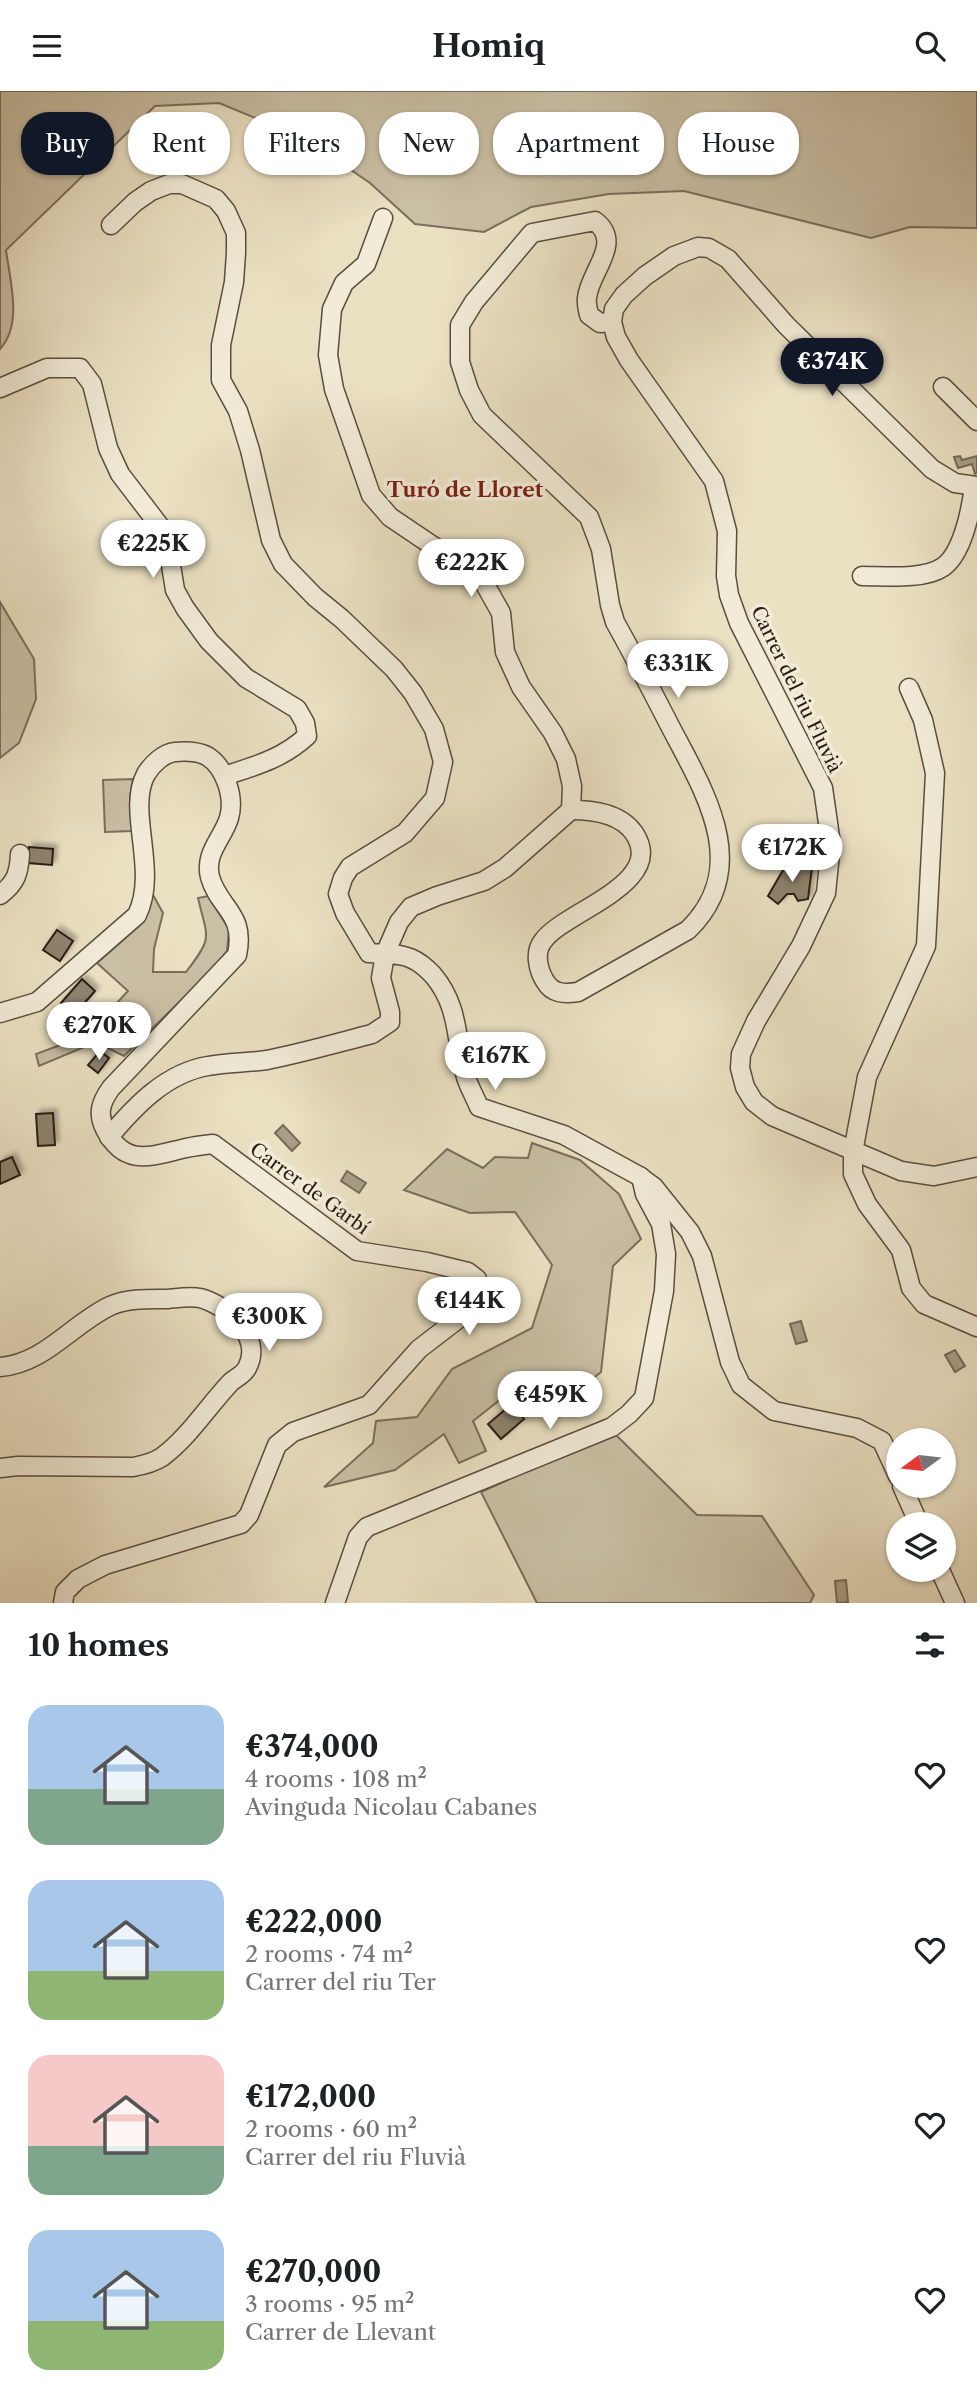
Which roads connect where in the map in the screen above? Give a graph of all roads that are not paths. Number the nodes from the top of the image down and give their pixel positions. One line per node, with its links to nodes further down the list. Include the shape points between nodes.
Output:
1 (383, 218): 11 (street, via 366,264 344,283 332,309 328,355 334,389 372,495 390,517 482,579 501,613 505,653 566,759)
2 (111, 225): 14 (street, via 135,202 169,184 182,184 216,199 226,211 236,233 236,253 221,345 221,380 238,411 271,540 284,564 315,597 394,669 434,729 443,762 435,798 405,833 350,867 338,894 369,953)
3 (612, 322): 7 (street, via 624,295 645,276 674,256 709,248 728,259 786,325 932,469 955,483); 11 (street, via 600,323 589,315 586,299 607,245 602,226 594,221 532,233 460,325 460,362 482,415 589,517 601,549 615,622 706,793 718,830 720,863 712,899 702,916 688,930 631,963 578,992 564,994 548,988 540,972 541,942 555,928 624,885 637,869 641,851 634,833 620,820 597,810); 17 (street, Carrer del riu Fluvià, via 629,360 714,481 727,531 729,595 823,788 830,825 826,893 801,946 745,1041 740,1068 745,1087 754,1102 772,1116)
4 (943, 387): 6 (street)
5 (0, 388): 10 (street, via 47,368 80,368 92,384 108,448 120,474 162,529 175,590 185,608 209,641 246,678 297,709 307,736 292,750)
6 (977, 421)
7 (975, 486): 8 (street, via 957,552 944,567 905,576)
8 (862, 576)
9 (909, 688): 17 (street, via 923,720 935,773 926,946 867,1077)
10 (224, 776): 15 (street, via 208,757 192,751 170,752 157,761 139,794 146,885 137,915 37,1002); 16 (street, via 231,804 229,819 211,853 210,876 239,928 237,955 111,1088 102,1102 100,1119)
11 (571, 810): 14 (street, via 506,869 411,907)
12 (20, 853): 13 (street, via 19,873)
13 (0, 895)
14 (385, 954): 16 (street, via 381,978 390,1022 382,1029 270,1059 187,1071 165,1082); 19 (street, via 405,954 442,986 452,1005 466,1077 479,1107 564,1135)
15 (0, 1013)
16 (109, 1137): 25 (street, Carrer de Garbí, via 123,1152 138,1158 213,1144 357,1251 408,1257 468,1272 477,1279 479,1291 471,1309 419,1349 369,1405 293,1432 277,1445 249,1515 241,1524 105,1565 78,1579 65,1592)
17 (853, 1152): 18 (street, Carrer del riu Fluvià, via 901,1171 934,1176); 20 (street, via 853,1174 867,1204 901,1250 911,1288 924,1304)
18 (977, 1167)
19 (641, 1177): 22 (street, via 671,1207 702,1256 727,1351 741,1385 774,1411 857,1428 882,1441); 26 (street, via 661,1224 666,1254 644,1398 612,1427 367,1527 358,1537)
20 (977, 1327)
21 (0, 1367): 23 (street, via 37,1356 113,1305 139,1299 199,1298 218,1306 236,1318 248,1336 250,1356 246,1370 173,1447 150,1464)
22 (886, 1450)
23 (0, 1468)
24 (945, 1582): 27 (street)
25 (63, 1603)
26 (335, 1603)
27 (955, 1603)

